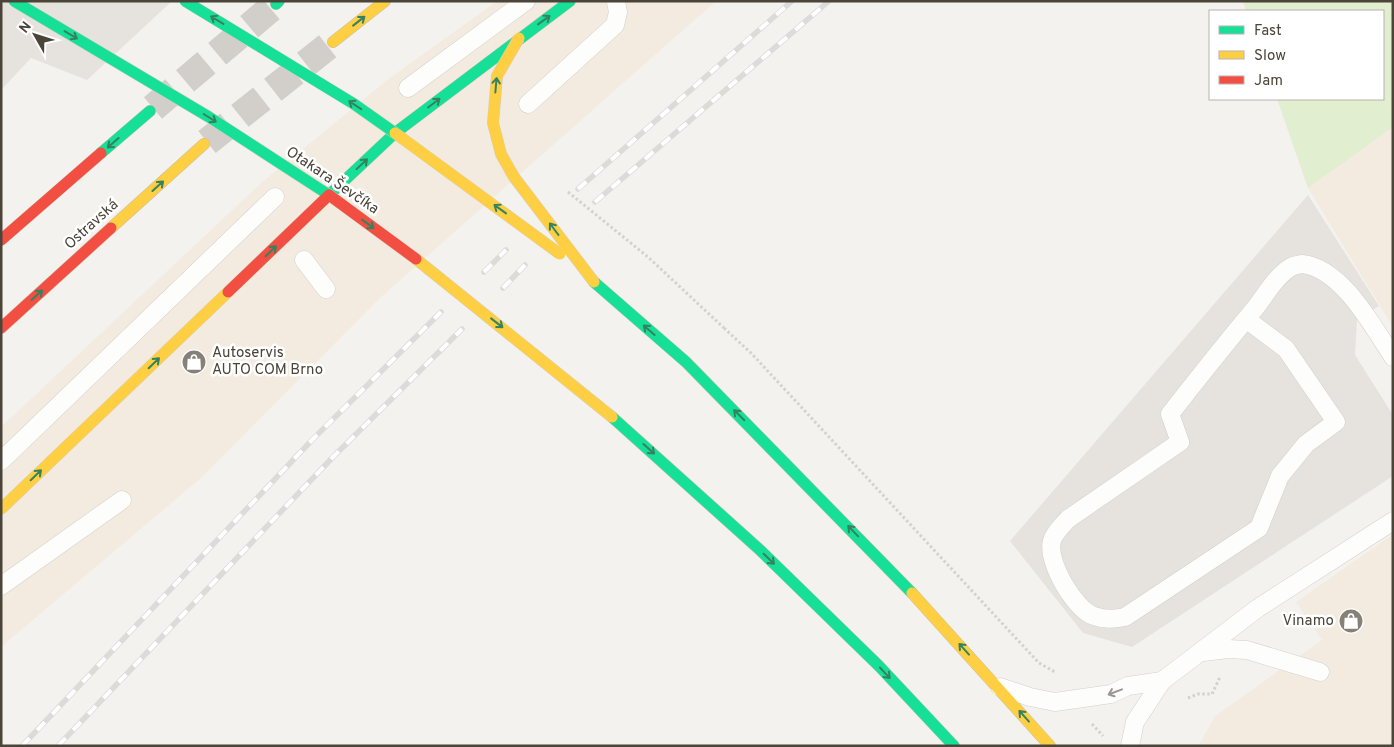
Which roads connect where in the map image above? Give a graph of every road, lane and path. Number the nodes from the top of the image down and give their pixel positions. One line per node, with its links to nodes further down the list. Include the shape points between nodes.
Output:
1 (14, 1): 15 (main road, Otakara Ševčíka, one-way to 15, bridge, via 209,117)
2 (185, 1): 12 (main road, one-way to 2, bridge, via 354,104)
3 (385, 1): 8 (main road, one-way to 3)
4 (526, 1): 9 (lane)
5 (570, 1): 7 (main road, one-way to 5)
6 (616, 2): 10 (lane, via 615,25)
7 (519, 38): 12 (main road, one-way to 7, bridge); 19 (main road, one-way to 7, bridge, via 514,177 501,154 493,124 497,76)
8 (333, 42)
9 (408, 88)
10 (528, 104)
11 (150, 111): 17 (main road, one-way to 17)
12 (395, 133): 15 (main road, one-way to 12); 19 (main road, one-way to 12, bridge, via 541,239)
13 (204, 144): 22 (main road, Ostravská, one-way to 13)
14 (566, 190): 31 (path, bridge, via 648,258 764,367 1039,663)
15 (329, 195): 26 (main road, one-way to 15, bridge); 38 (main road, Otakara Ševčíka, one-way to 38, bridge, via 416,258 612,417 760,550 879,666)
16 (276, 197): 24 (lane, via 261,215)
17 (1, 240)
18 (304, 260): 20 (lane)
19 (594, 282): 34 (main road, one-way to 19, via 837,514 686,362)
20 (326, 289)
21 (1246, 319): 21 (lane, via 1286,349 1336,422 1306,444 1280,476 1259,528 1125,617 1108,620 1092,616 1080,606 1056,570 1051,553 1057,531 1068,519 1180,442 1170,414); 23 (lane, via 1279,279 1291,267 1301,264 1330,275 1346,291)
22 (1, 328)
23 (1393, 357)
24 (1, 461)
25 (122, 500): 28 (lane)
26 (1, 509)
27 (1393, 521): 30 (lane, via 1258,608)
28 (1, 586)
29 (1233, 650): 30 (lane); 32 (lane, via 1247,650); 36 (path, via 1212,694 1198,694)
30 (1203, 652): 33 (lane)
31 (1056, 672)
32 (1320, 672)
33 (1162, 681): 35 (lane, one-way to 35, via 1128,686 1111,694); 40 (lane, via 1136,722)
34 (997, 685): 35 (lane, via 1055,702); 39 (main road, one-way to 34)
35 (1086, 698): 37 (path, via 1088,720)
36 (1184, 700)
37 (1109, 742)
38 (954, 746)
39 (1050, 746)
40 (1130, 746)

